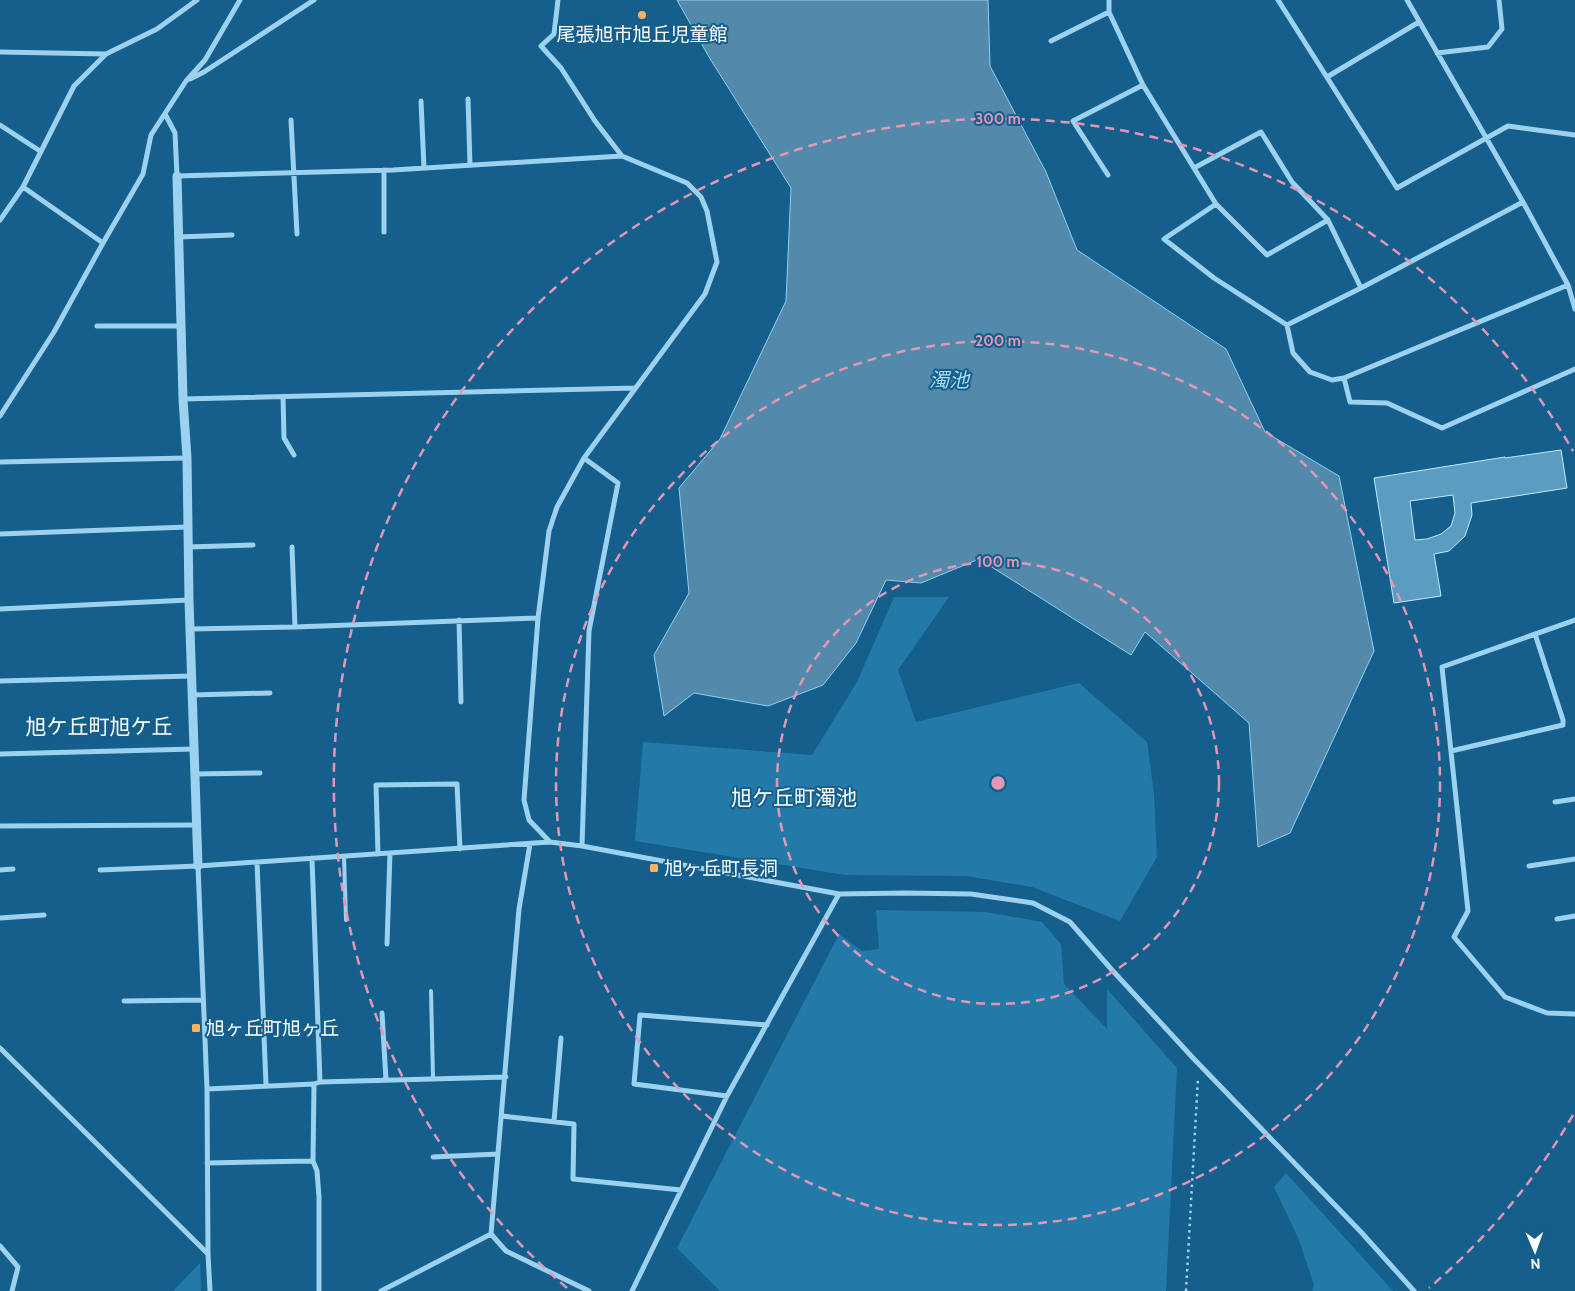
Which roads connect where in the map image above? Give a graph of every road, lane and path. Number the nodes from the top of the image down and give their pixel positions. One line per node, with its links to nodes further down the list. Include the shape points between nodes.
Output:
1 (197, 0): 14 (street, via 156,29)
2 (240, 0): 16 (street, via 205,60)
3 (314, 0): 16 (street)
4 (558, 0): 26 (street, via 554,34 541,46 561,68)
5 (1109, 0): 9 (street)
6 (1278, 0): 15 (street)
7 (1407, 0): 10 (street)
8 (1499, 0): 13 (street, via 1502,29 1488,48)
9 (1109, 12): 11 (street); 17 (street)
10 (1419, 22): 13 (street); 15 (street)
11 (1051, 41)
12 (0, 52): 14 (street)
13 (1437, 53): 24 (street)
14 (106, 54): 25 (street, via 74,86)
15 (1326, 77): 24 (street, via 1397,188)
16 (186, 81): 20 (street)
17 (1143, 85): 29 (street); 32 (street, via 1073,121)
18 (468, 99): 27 (street)
19 (421, 101): 28 (street)
20 (164, 114): 33 (street, via 175,133); 43 (street, via 151,135 143,174)
21 (290, 120): 31 (street)
22 (0, 125): 25 (street)
23 (1575, 135): 24 (street, via 1508,126)
24 (1485, 137): 35 (street)
25 (40, 150): 34 (street)
26 (622, 156): 27 (street); 52 (street, via 687,183 700,197 707,211 717,262 705,294)
27 (470, 165): 28 (street)
28 (424, 168): 30 (street)
29 (1194, 168): 36 (street); 38 (street, via 1261,132 1292,182)
30 (384, 170): 31 (street); 39 (street)
31 (294, 174): 33 (street); 40 (street)
32 (1108, 175)
33 (177, 176): 42 (street)
34 (23, 187): 37 (street); 43 (street)
35 (1522, 202): 44 (street); 45 (street)
36 (1216, 204): 38 (street, via 1268,255); 47 (street, via 1164,239 1214,278)
37 (0, 220)
38 (1328, 220): 45 (street)
39 (384, 232)
40 (297, 234)
41 (232, 235): 42 (street)
42 (178, 237): 49 (street)
43 (102, 243): 55 (street, via 54,332)
44 (1568, 285): 46 (street); 51 (street)
45 (1361, 288): 47 (street)
46 (1575, 309)
47 (1287, 325): 51 (street, via 1293,353 1310,372 1332,380)
48 (97, 326): 49 (street)
49 (181, 326): 54 (street)
50 (1575, 369): 51 (street, via 1442,428 1388,403 1350,402)
51 (1344, 378)
52 (635, 388): 53 (street); 58 (street)
53 (283, 397): 54 (street); 56 (street, via 284,438)
54 (183, 399): 57 (street)
55 (0, 416)
56 (294, 455)
57 (187, 458): 59 (street); 60 (street)
58 (584, 458): 67 (street, via 557,507 549,531); 89 (street, via 618,483 589,631)
59 (0, 462)
60 (187, 527): 61 (street); 64 (street)
61 (0, 534)
62 (253, 546): 64 (street)
63 (292, 547): 70 (street)
64 (187, 548): 65 (street)
65 (189, 600): 66 (street); 71 (street)
66 (0, 609)
67 (538, 618): 68 (street); 87 (street, via 524,800 529,820)
68 (458, 620): 70 (street); 77 (street)
69 (1575, 620): 72 (street)
70 (295, 627): 71 (street)
71 (191, 629): 73 (street)
72 (1535, 634): 79 (street, via 1442,668); 79 (street, via 1563,725)
73 (191, 676): 74 (street); 76 (street)
74 (0, 681)
75 (270, 693): 76 (street)
76 (192, 695): 78 (street)
77 (461, 702)
78 (194, 749): 80 (street); 82 (street)
79 (1451, 752): 113 (street, via 1468,912 1454,937 1505,997 1547,1013)
80 (0, 754)
81 (260, 773): 82 (street)
82 (195, 774): 86 (street)
83 (1575, 799): 84 (street)
84 (1555, 802)
85 (0, 826): 86 (street)
86 (197, 826): 97 (street)
87 (550, 842): 88 (street); 89 (street)
88 (530, 844): 90 (street); 118 (street, via 519,909)
89 (582, 846): 102 (street)
90 (460, 849): 91 (street); 92 (street, via 457,784 376,785)
91 (390, 853): 92 (street); 108 (street)
92 (378, 854): 93 (street)
93 (344, 856): 94 (street); 107 (lane)
94 (312, 858): 96 (street); 121 (street)
95 (1575, 859): 98 (street)
96 (257, 862): 97 (street); 123 (street)
97 (198, 866): 101 (street); 110 (street)
98 (1529, 866)
99 (13, 869): 100 (street)
100 (0, 870)
101 (100, 870)
102 (839, 894): 114 (street); 117 (street, via 970,894 1033,903 1070,922)
103 (44, 915): 105 (street)
104 (1575, 916): 106 (street)
105 (0, 918)
106 (1557, 919)
107 (346, 920)
108 (387, 944)
109 (431, 991): 119 (lane)
110 (203, 1000): 111 (street); 124 (street)
111 (124, 1001)
112 (382, 1013): 120 (street)
113 (1575, 1014)
114 (767, 1025): 125 (street); 125 (street, via 640,1014 634,1084)
115 (561, 1038): 127 (street)
116 (0, 1048): 135 (street)
117 (1194, 1059): 142 (path, via 1199,1079); 143 (street)
118 (506, 1077): 119 (street); 126 (street)
119 (433, 1078): 120 (street)
120 (386, 1080): 121 (street)
121 (320, 1082): 122 (street)
122 (314, 1084): 123 (street); 130 (street)
123 (266, 1085): 124 (street)
124 (207, 1089): 131 (street)
125 (728, 1096): 132 (street)
126 (502, 1116): 127 (street); 128 (street)
127 (554, 1122): 132 (street, via 574,1124 573,1179)
128 (498, 1154): 129 (street); 133 (street)
129 (433, 1157)
130 (313, 1161): 131 (street); 138 (street, via 318,1188)
131 (207, 1162): 135 (street)
132 (681, 1190): 141 (street)
133 (491, 1234): 139 (street); 140 (street, via 506,1251)
134 (0, 1246): 136 (street, via 18,1267)
135 (208, 1254): 137 (street)
136 (12, 1291)
137 (210, 1291)
138 (319, 1291)
139 (381, 1291)
140 (589, 1291)
141 (632, 1291)
142 (1186, 1291)
143 (1414, 1291)

